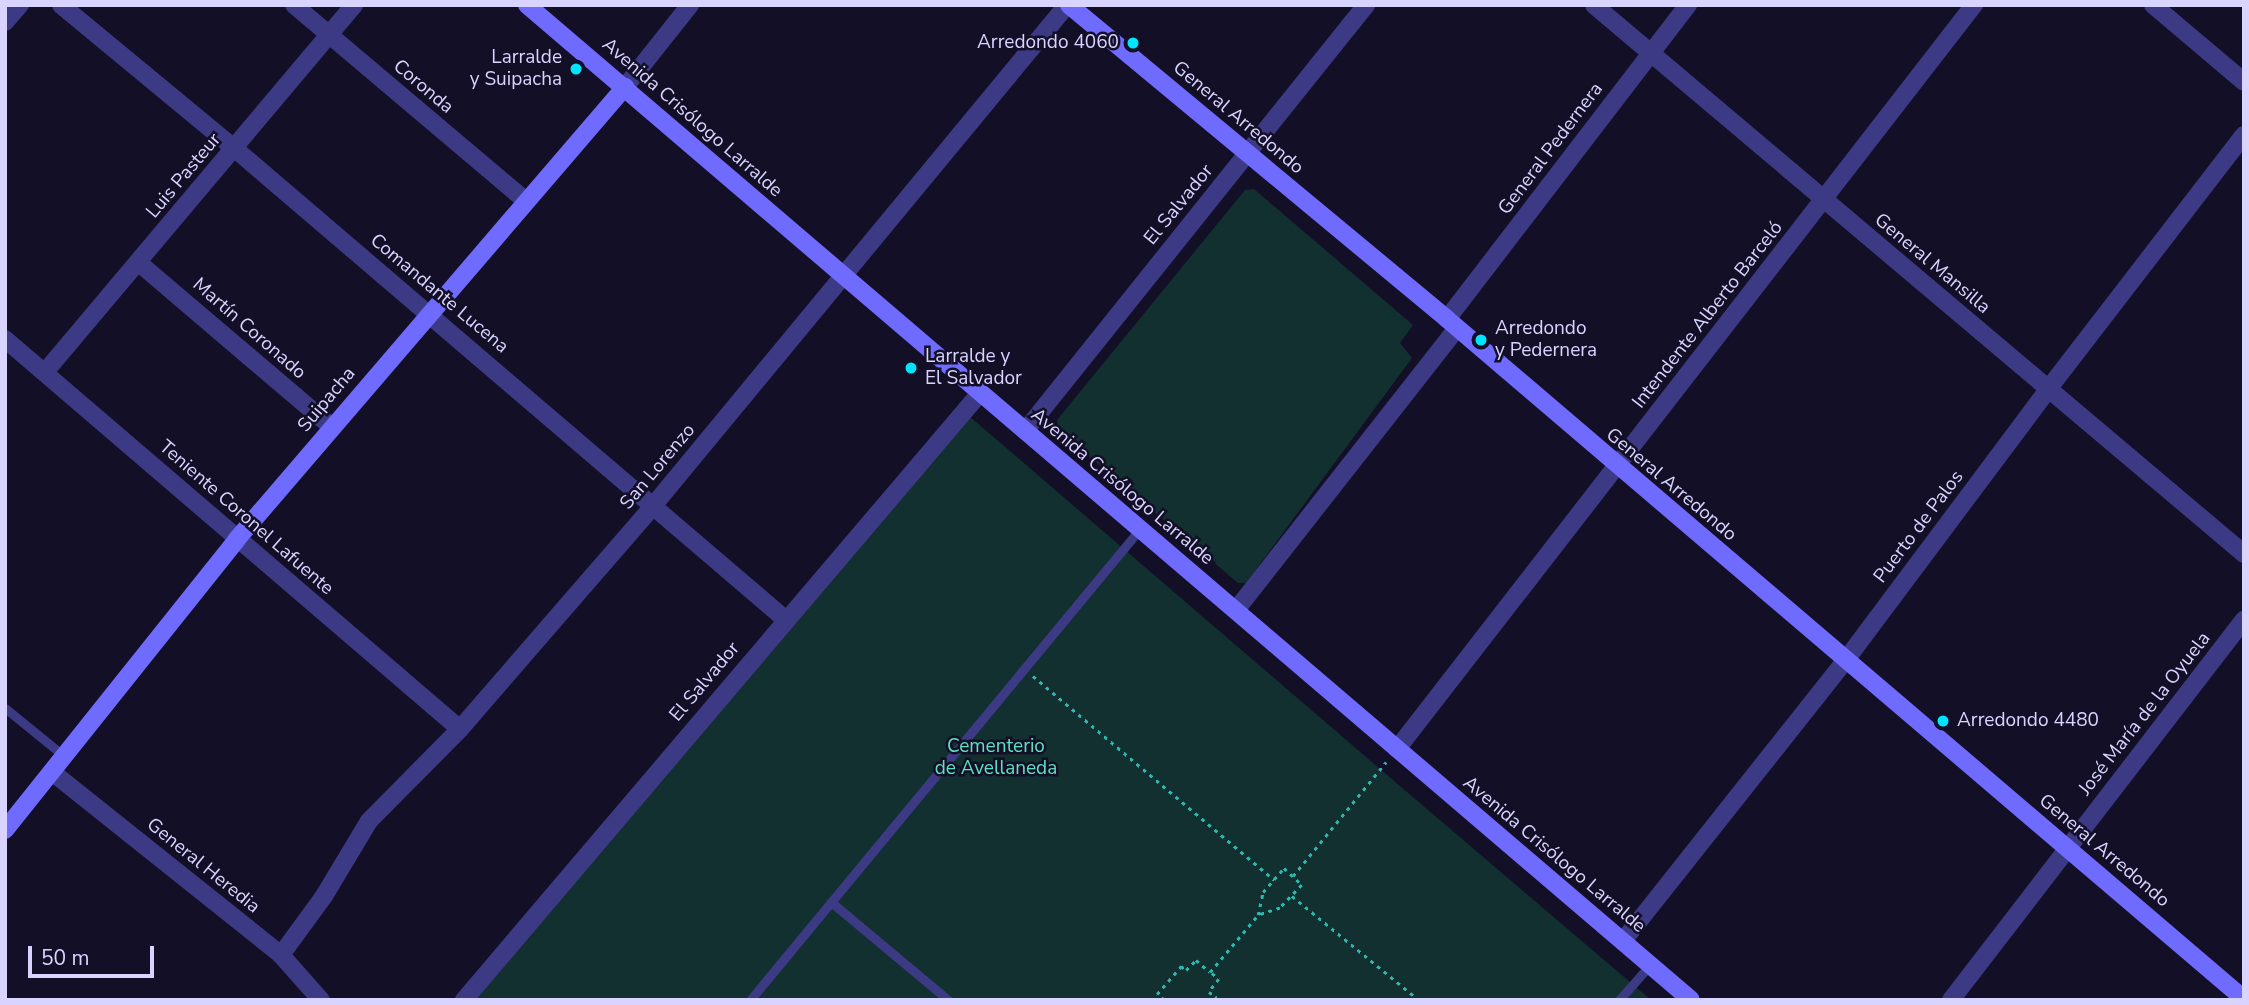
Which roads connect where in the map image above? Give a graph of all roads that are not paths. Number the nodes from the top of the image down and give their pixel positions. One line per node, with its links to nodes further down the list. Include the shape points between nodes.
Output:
1 (20, 5): 13 (street)
2 (61, 5): 19 (street, Comandante Lucena)
3 (294, 5): 14 (street, Coronda)
4 (354, 5): 14 (street, Luis Pasteur)
5 (527, 5): 17 (street, Avenida Crisólogo Larralde)
6 (690, 5): 17 (street, Suipacha)
7 (1068, 5): 20 (street, General Arredondo); 24 (street, San Lorenzo)
8 (1366, 5): 20 (street, El Salvador)
9 (1594, 5): 15 (street, General Mansilla)
10 (1688, 5): 15 (street, General Pedernera)
11 (1974, 5): 21 (street, Intendente Alberto Barceló)
12 (2153, 5): 16 (street)
13 (5, 22)
14 (329, 35): 19 (street, Luis Pasteur); 22 (street, Coronda)
15 (1651, 53): 21 (street, General Mansilla); 26 (street, General Pedernera)
16 (2244, 82)
17 (625, 87): 22 (street, Suipacha); 24 (street, Avenida Crisólogo Larralde)
18 (2244, 135): 29 (street, Puerto de Palos)
19 (234, 148): 23 (street, Luis Pasteur); 25 (street, Comandante Lucena)
20 (1248, 153): 26 (street, General Arredondo); 32 (street, El Salvador)
21 (1823, 200): 29 (street, General Mansilla); 33 (street, Intendente Alberto Barceló)
22 (526, 201): 25 (street, Suipacha)
23 (139, 262): 28 (street, Luis Pasteur); 31 (street, Martín Coronado)
24 (844, 277): 30 (street, Avenida Crisólogo Larralde); 34 (street, San Lorenzo)
25 (429, 313): 31 (street, Suipacha); 34 (street, Comandante Lucena)
26 (1452, 324): 33 (street, General Arredondo); 38 (street, General Pedernera)
27 (5, 339): 28 (street, Teniente Coronel Lafuente)
28 (45, 372): 36 (street, Teniente Coronel Lafuente)
29 (2049, 388): 37 (street, General Mansilla); 41 (street, Puerto de Palos)
30 (980, 393): 32 (street, Avenida Crisólogo Larralde); 39 (street, El Salvador)
31 (332, 427): 36 (street, Suipacha)
32 (1025, 431): 35 (street, Avenida Crisólogo Larralde)
33 (1617, 467): 41 (street, General Arredondo); 44 (street, Intendente Alberto Barceló)
34 (653, 506): 39 (street, Comandante Lucena); 43 (street, San Lorenzo)
35 (1139, 530): 38 (street, Avenida Crisólogo Larralde); 49 (lane)
36 (237, 539): 43 (street, Teniente Coronel Lafuente); 45 (street, Suipacha)
37 (2244, 554)
38 (1236, 610): 44 (street, Avenida Crisólogo Larralde)
39 (786, 620): 55 (street, El Salvador)
40 (2244, 620): 48 (street, José María de la Oyuela)
41 (1845, 660): 48 (street, General Arredondo); 50 (street, Puerto de Palos)
42 (5, 708): 45 (lane)
43 (460, 729): 51 (street, San Lorenzo, via 369,821)
44 (1397, 749): 50 (street, Avenida Crisólogo Larralde)
45 (64, 756): 46 (street, Suipacha)
46 (52, 772): 47 (street, Suipacha); 51 (street, General Heredia)
47 (5, 830)
48 (2069, 848): 53 (street, General Arredondo); 60 (street, José María de la Oyuela)
49 (831, 902): 56 (lane); 57 (lane)
50 (1623, 941): 52 (street, Avenida Crisólogo Larralde)
51 (282, 955): 54 (street, General Heredia)
52 (1650, 965): 58 (lane); 59 (street, Avenida Crisólogo Larralde)
53 (2244, 999)
54 (321, 1000)
55 (464, 1000)
56 (750, 1000)
57 (948, 1000)
58 (1619, 1000)
59 (1691, 1000)
60 (1951, 1000)

